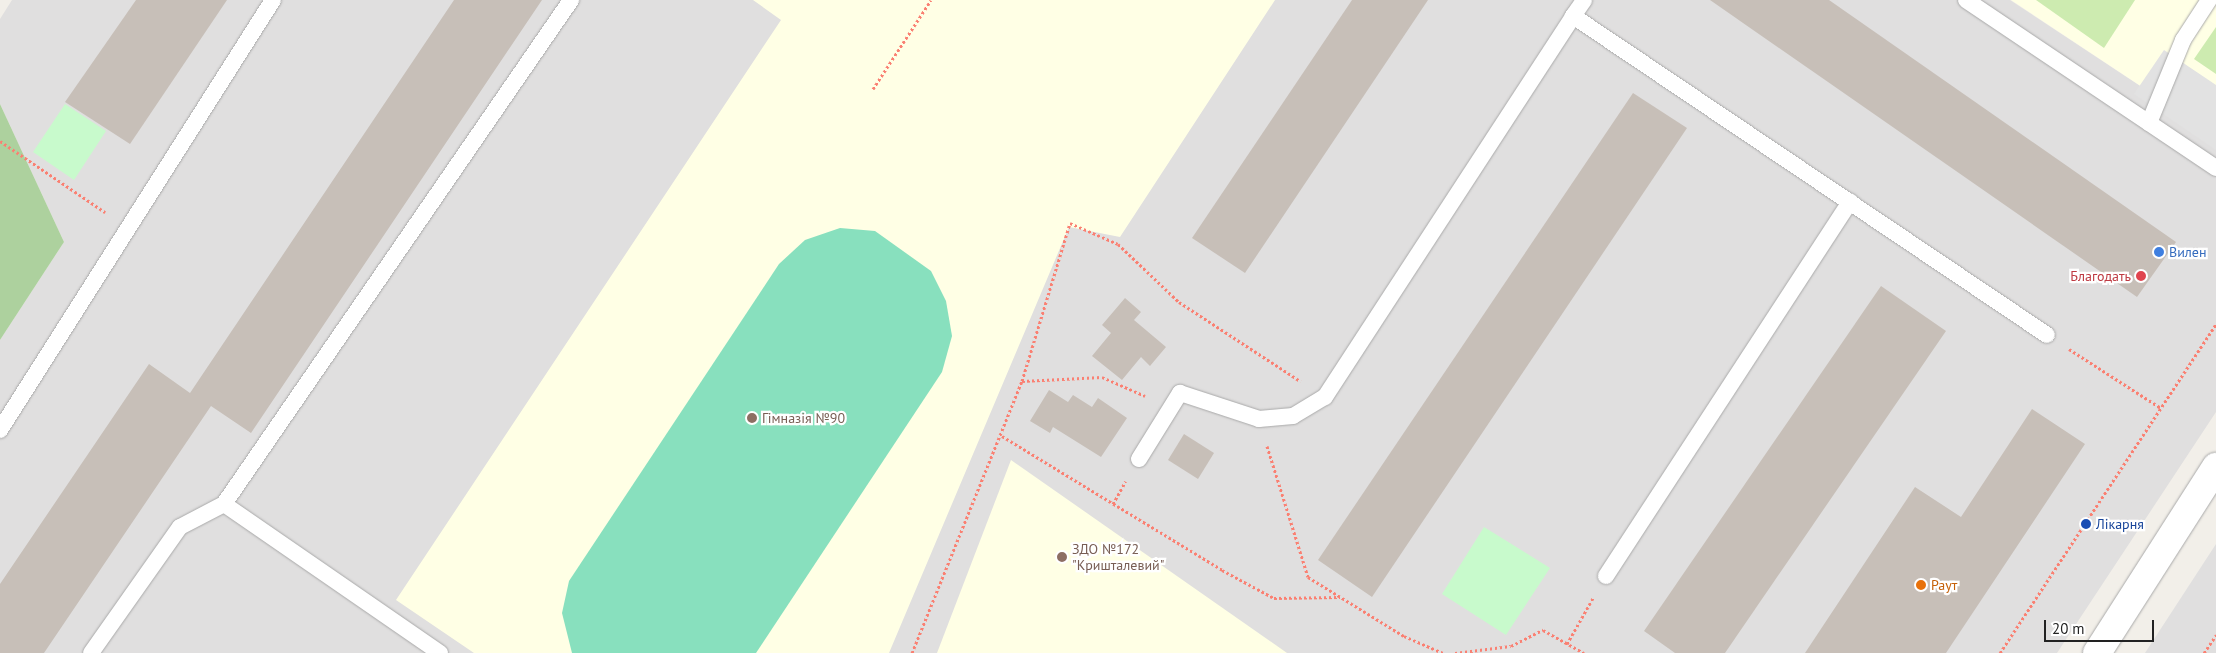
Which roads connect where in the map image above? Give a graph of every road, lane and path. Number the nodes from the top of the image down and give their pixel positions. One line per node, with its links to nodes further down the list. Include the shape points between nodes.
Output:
1 (273, 0): 13 (lane)
2 (571, 0): 25 (lane)
3 (930, 0): 8 (path)
4 (1584, 0): 7 (lane)
5 (1966, 0): 9 (lane)
6 (2209, 0): 9 (lane, via 2183,40)
7 (1574, 16): 12 (lane); 18 (lane)
8 (872, 89)
9 (2149, 123): 11 (lane)
10 (0, 141): 13 (path)
11 (2216, 168)
12 (1850, 201): 15 (lane); 26 (lane)
13 (129, 228): 21 (lane)
14 (2216, 324): 19 (path)
15 (2047, 335): 19 (path)
16 (1022, 381): 17 (path, via 1102,377 1164,405); 18 (path, via 1070,223 1118,244 1179,302); 22 (path)
17 (1180, 392): 20 (lane); 23 (lane)
18 (1325, 397): 20 (lane, via 1293,416)
19 (2161, 408): 36 (path)
20 (1259, 419): 27 (path, via 1308,577)
21 (0, 430)
22 (1002, 436): 27 (path, via 1222,570 1274,598); 32 (path)
23 (1139, 459)
24 (2216, 466): 37 (street)
25 (224, 504): 30 (lane, via 180,527); 31 (lane)
26 (1606, 576): 29 (path)
27 (1340, 597): 33 (path, via 1404,636)
28 (2216, 634): 38 (path)
29 (1567, 644): 34 (path, via 1543,630 1511,646); 35 (path)
30 (91, 653)
31 (440, 653)
32 (912, 653)
33 (1443, 653)
34 (1455, 653)
35 (1584, 653)
36 (2000, 653)
37 (2097, 653)
38 (2204, 653)

